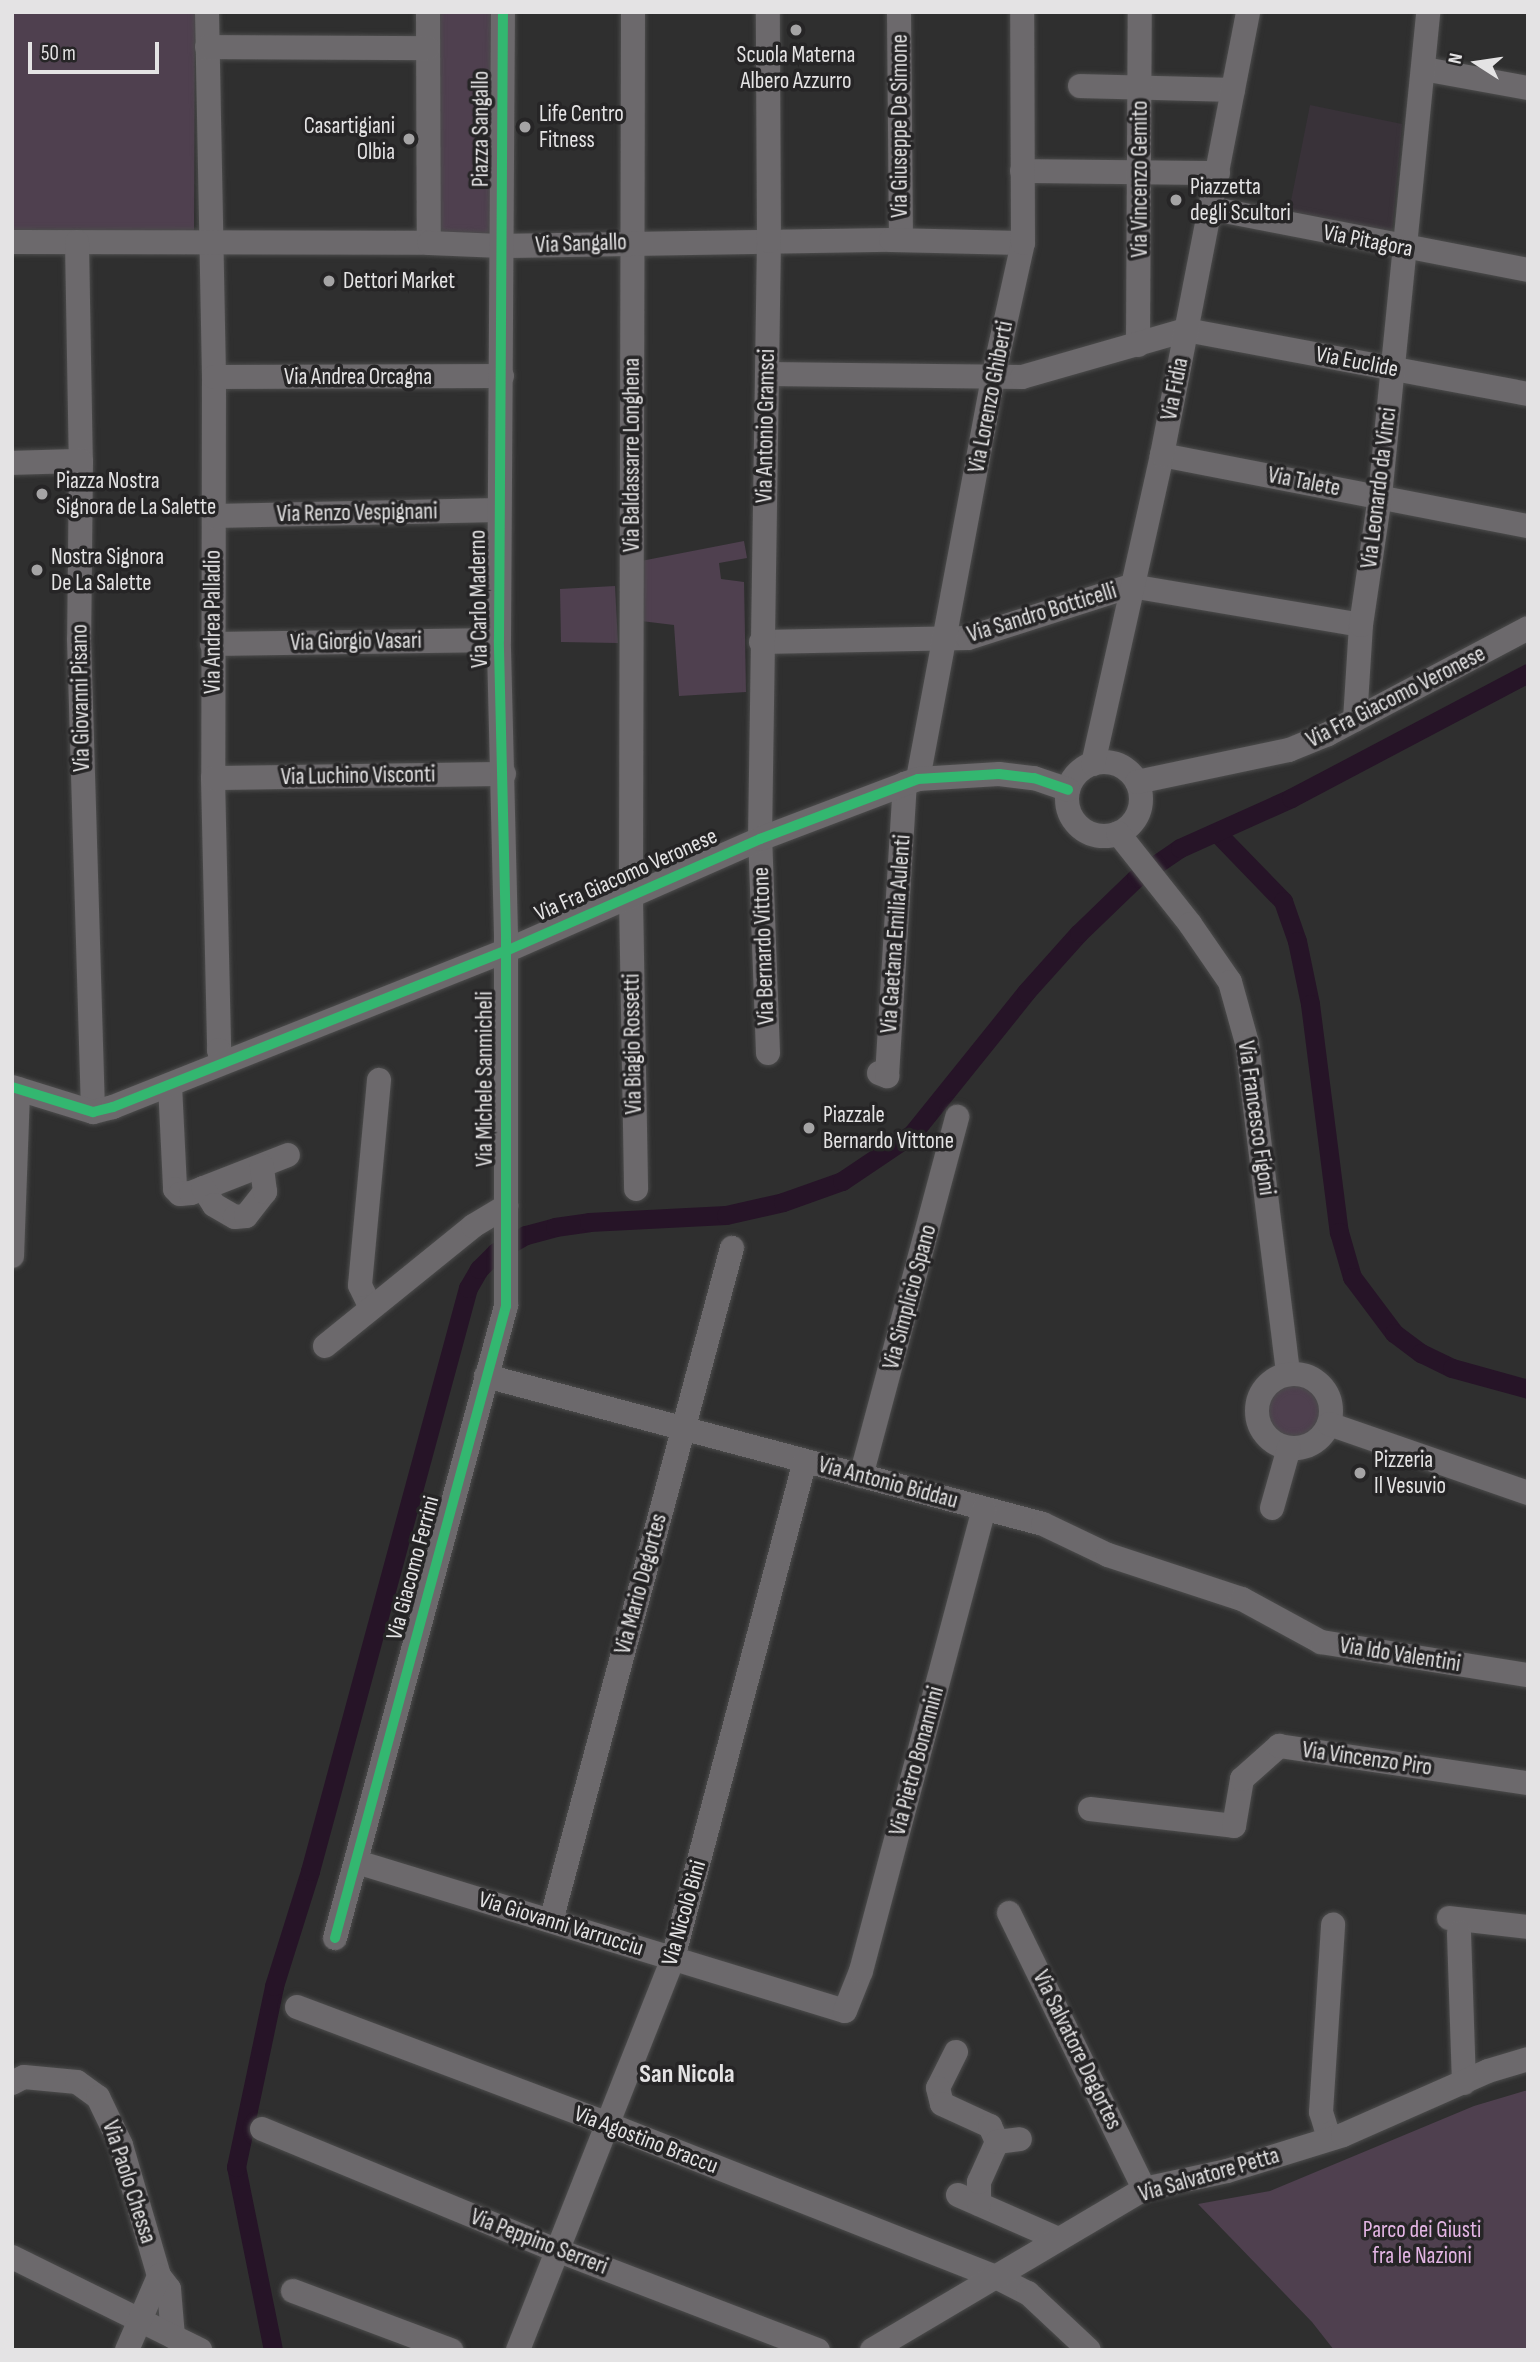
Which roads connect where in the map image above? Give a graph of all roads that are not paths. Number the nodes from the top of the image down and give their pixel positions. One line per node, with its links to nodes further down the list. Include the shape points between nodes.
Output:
1 (207, 12): 12 (street, Via Andrea Palladio)
2 (428, 12): 13 (street)
3 (503, 12): 31 (street, Piazza Sangallo)
4 (633, 12): 27 (street, Via Baldassarre Longhena)
5 (768, 12): 28 (street, Via Antonio Gramsci)
6 (899, 12): 23 (street, Via Giuseppe De Simone)
7 (1022, 12): 19 (street, Via Lorenzo Ghiberti)
8 (1140, 12): 16 (street, Via Vincenzo Gemito)
9 (1248, 12): 18 (street, Via Fidia)
10 (1414, 12): 14 (street, Via Leonardo da Vinci)
11 (1428, 12): 14 (street, Via Leonardo da Vinci)
12 (208, 47): 13 (street); 26 (street, Via Andrea Palladio)
13 (428, 48): 29 (street)
14 (1425, 58): 17 (street); 32 (street, Via Leonardo da Vinci)
15 (1080, 86): 16 (street)
16 (1140, 86): 18 (street); 20 (street, Via Vincenzo Gemito)
17 (1528, 88)
18 (1233, 90): 21 (street, Via Fidia)
19 (1023, 171): 20 (street); 30 (street, Via Lorenzo Ghiberti)
20 (1141, 171): 21 (street); 35 (street, Via Vincenzo Gemito)
21 (1217, 173): 22 (street, Via Fidia)
22 (1209, 208): 32 (street, Via Pitagora); 34 (street, Via Fidia)
23 (901, 240): 28 (street, Via Sangallo); 30 (street, Via Sangallo)
24 (12, 242): 25 (street, Via Sangallo)
25 (77, 242): 26 (street, Via Sangallo); 43 (street, Via Giovanni Pisano)
26 (209, 242): 29 (street, Via Sangallo); 39 (street, Via Andrea Palladio)
27 (632, 242): 28 (street, Via Sangallo); 31 (street, Via Sangallo); 65 (street, Via Baldassarre Longhena)
28 (769, 242): 37 (street, Via Antonio Gramsci)
29 (429, 243): 31 (street, Via Sangallo)
30 (1023, 243): 40 (street, Via Lorenzo Ghiberti)
31 (501, 246): 38 (street, Via Carlo Maderno)
32 (1404, 248): 33 (street, Via Pitagora); 36 (street, Via Leonardo da Vinci)
33 (1528, 270)
34 (1186, 330): 35 (street); 36 (street, Via Euclide); 42 (street, Via Fidia)
35 (1138, 345): 40 (street, via 1022,377)
36 (1392, 369): 41 (street, Via Euclide); 45 (street, Via Leonardo da Vinci)
37 (767, 374): 40 (street); 54 (street, Via Antonio Gramsci)
38 (502, 376): 39 (street, Via Andrea Orcagna); 46 (street, Via Carlo Maderno)
39 (214, 377): 47 (street, Via Andrea Palladio)
40 (993, 379): 52 (street, Via Lorenzo Ghiberti)
41 (1528, 394)
42 (1162, 455): 45 (street, Via Talete); 49 (street, Via Fidia)
43 (81, 461): 44 (street); 73 (street, Via Giovanni Pisano, via 79,639)
44 (12, 463)
45 (1380, 496): 48 (street, Via Talete); 50 (street, Via Leonardo da Vinci)
46 (499, 510): 47 (street, Via Renzo Vespignani); 53 (street, Via Carlo Maderno)
47 (214, 516): 55 (street, Via Andrea Palladio)
48 (1528, 526)
49 (1131, 586): 50 (street, Via Sandro Botticelli); 52 (street, Via Sandro Botticelli, via 968,638); 57 (street, Via Fidia)
50 (1361, 625): 56 (street, Via Leonardo da Vinci)
51 (1528, 628): 56 (street, Via Fra Giacomo Veronese)
52 (944, 638): 54 (street, Via Sandro Botticelli); 60 (street, Via Lorenzo Ghiberti)
53 (499, 640): 55 (street, Via Giorgio Vasari); 58 (street, Via Carlo Maderno)
54 (761, 642): 63 (street, Via Antonio Gramsci)
55 (212, 644): 59 (street, Via Andrea Palladio)
56 (1355, 720): 61 (street, Via Fra Giacomo Veronese, via 1289,750)
57 (1093, 764): 61 (street, via 1118,765); 62 (street, via 1081,769)
58 (504, 774): 59 (street, Via Luchino Visconti); 66 (street, Via Carlo Maderno)
59 (213, 778): 68 (street, Via Andrea Palladio)
60 (912, 782): 62 (street, Via Fra Giacomo Veronese, via 999,774 1034,778); 63 (street, Via Fra Giacomo Veronese); 69 (street, Via Gaetana Emilia Aulenti, via 887,1076)
61 (1136, 782): 64 (street, via 1140,807)
62 (1068, 790): 64 (street, via 1069,813 1084,831)
63 (760, 839): 65 (street, Via Fra Giacomo Veronese); 67 (street, Via Bernardo Vittone)
64 (1124, 843): 84 (street, Via Francesco Figoni, via 1230,982 1247,1043)
65 (631, 898): 66 (street, Via Fra Giacomo Veronese); 78 (street, Via Biagio Rossetti)
66 (506, 951): 68 (street, Via Fra Giacomo Veronese); 79 (street, Via Michele Sanmicheli)
67 (768, 1053)
68 (222, 1062): 71 (street, Via Fra Giacomo Veronese)
69 (879, 1073)
70 (379, 1080): 82 (street, via 360,1285)
71 (170, 1085): 73 (street, Via Fra Giacomo Veronese); 77 (street, via 175,1189 180,1194)
72 (15, 1088): 73 (street); 81 (street)
73 (93, 1112)
74 (957, 1117): 90 (street, Via Simplicio Spano)
75 (288, 1155): 76 (street)
76 (262, 1166): 77 (street); 77 (street, via 265,1192 246,1216 235,1217 214,1205)
77 (203, 1188)
78 (636, 1189)
79 (506, 1213): 82 (street, via 473,1226); 85 (street, Via Giacomo Ferrini, via 506,1306)
80 (732, 1248): 87 (street, Via Mario Degortes)
81 (12, 1256)
82 (371, 1308): 83 (street)
83 (325, 1346)
84 (1288, 1374): 86 (street, via 1313,1379 1323,1388 1331,1412); 88 (street, via 1268,1384 1257,1405 1261,1428)
85 (486, 1376): 87 (street, Via Antonio Biddau); 98 (street, Via Giacomo Ferrini)
86 (1329, 1424): 88 (street, via 1313,1443); 91 (street)
87 (682, 1430): 89 (street, Via Antonio Biddau); 100 (street, Via Mario Degortes)
88 (1289, 1448): 92 (street)
89 (805, 1461): 90 (street, Via Antonio Biddau); 104 (street, Via Nicolò Bini)
90 (861, 1476): 93 (street, Via Antonio Biddau)
91 (1528, 1493)
92 (1272, 1508)
93 (984, 1509): 94 (street, Via Antonio Biddau, via 1043,1524 1108,1555 1213,1587); 106 (street, Via Pietro Bonannini, via 861,1971)
94 (1279, 1619): 95 (street, Via Ido Valentini, via 1321,1642)
95 (1528, 1675)
96 (1528, 1783): 97 (street, Via Vincenzo Piro, via 1279,1746 1242,1779 1234,1826)
97 (1090, 1809)
98 (357, 1862): 100 (street, Via Giovanni Varrucciu); 103 (street, Via Giacomo Ferrini)
99 (1009, 1913): 114 (street, Via Salvatore Degortes)
100 (551, 1921): 104 (street, Via Giovanni Varrucciu)
101 (1333, 1924): 113 (street, via 1321,2112)
102 (1528, 1927): 110 (street, via 1454,1926)
103 (335, 1938)
104 (673, 1958): 106 (street, Via Giovanni Varrucciu); 111 (street, Via Nicolò Bini)
105 (297, 2007): 111 (street, Via Agostino Braccu)
106 (845, 2011)
107 (956, 2052): 115 (street, via 938,2088 942,2104 990,2126 1009,2141 968,2199)
108 (1528, 2059): 110 (street, Via Salvatore Petta)
109 (12, 2083): 118 (street, Via Paolo Chessa, via 24,2077 77,2082 98,2097 121,2145)
110 (1464, 2083): 113 (street, Via Salvatore Petta)
111 (607, 2124): 116 (street, Via Nicolò Bini); 119 (street, Via Agostino Braccu)
112 (262, 2129): 116 (street, Via Peppino Serreri)
113 (1329, 2138): 114 (street, Via Salvatore Petta, via 1227,2171)
114 (1144, 2189): 115 (street, Via Salvatore Petta)
115 (1058, 2239): 119 (street, Via Salvatore Petta)
116 (557, 2250): 126 (street, Via Nicolò Bini); 127 (street, Via Peppino Serreri)
117 (12, 2257): 121 (street)
118 (159, 2276): 121 (street); 122 (street, Via Paolo Chessa, via 169,2289)
119 (994, 2276): 128 (street, Via Salvatore Petta); 129 (street, Via Agostino Braccu, via 1028,2293)
120 (293, 2291): 125 (street)
121 (140, 2321): 122 (street); 123 (street)
122 (173, 2337): 124 (street)
123 (127, 2350)
124 (200, 2350)
125 (451, 2350)
126 (518, 2350)
127 (818, 2350)
128 (872, 2350)
129 (1089, 2350)

